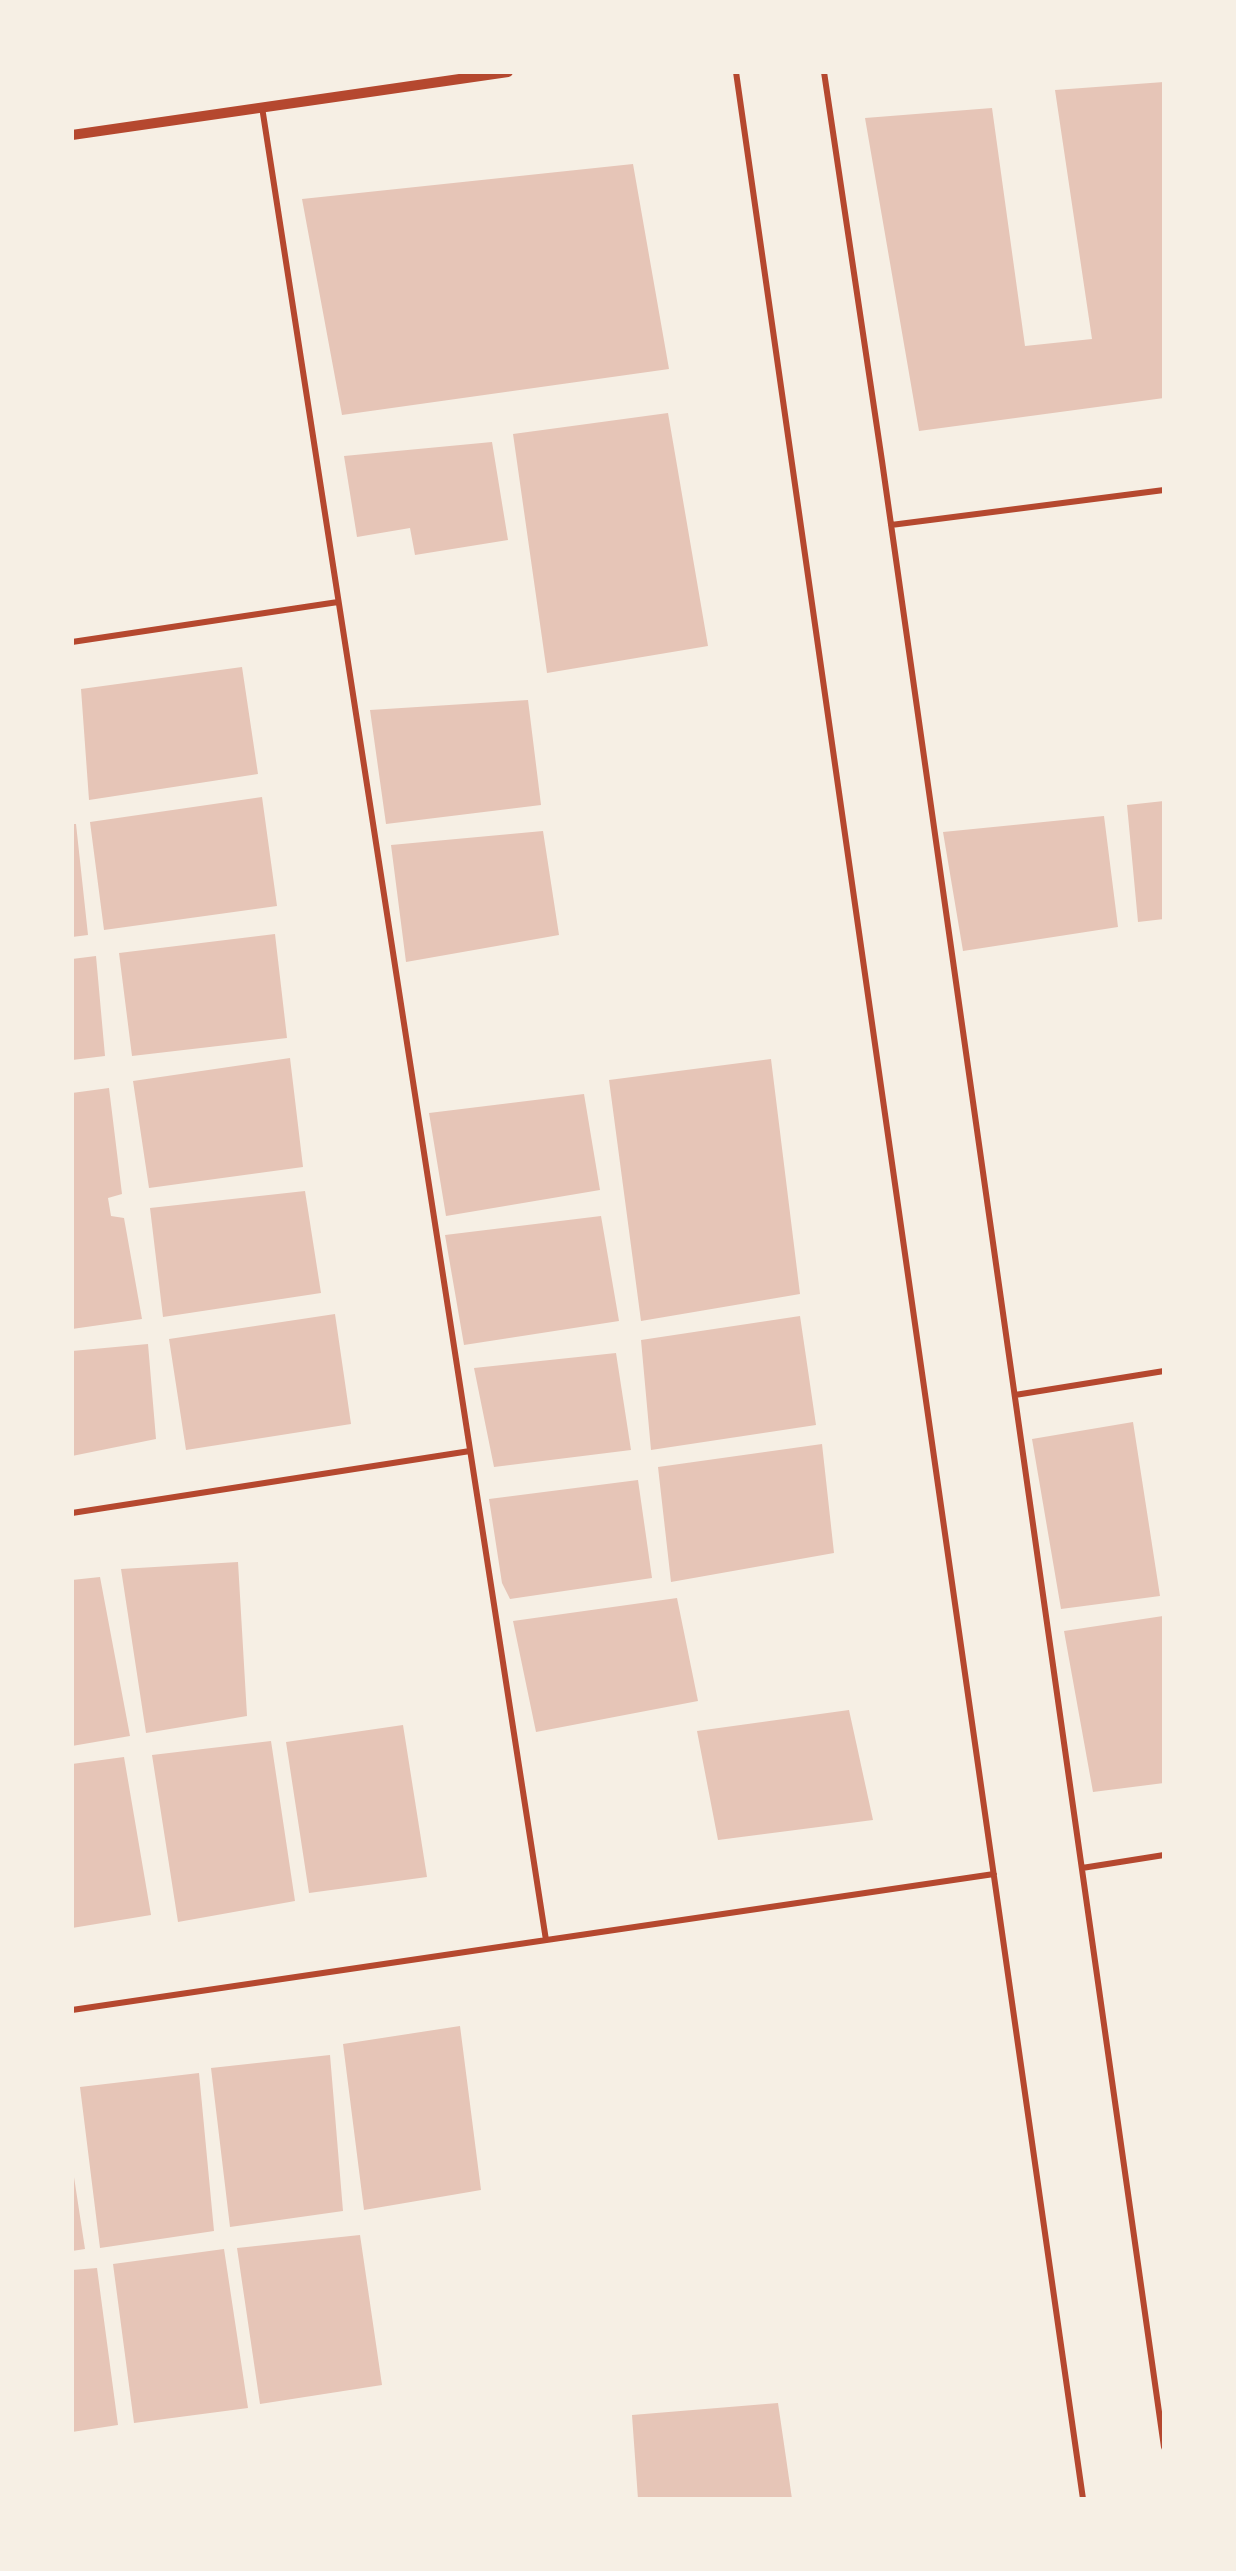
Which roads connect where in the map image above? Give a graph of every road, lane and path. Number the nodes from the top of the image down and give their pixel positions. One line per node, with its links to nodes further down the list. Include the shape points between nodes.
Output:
1 (508, 72): 4 (street)
2 (736, 72): 16 (street)
3 (824, 72): 7 (street)
4 (262, 107): 5 (street); 8 (street)
5 (72, 135)
6 (1164, 490): 7 (street)
7 (891, 525): 11 (street)
8 (338, 602): 9 (street); 12 (street)
9 (72, 642)
10 (1164, 1371): 11 (street)
11 (1015, 1395): 15 (street)
12 (470, 1450): 13 (street); 17 (street)
13 (72, 1514)
14 (1164, 1855): 15 (street)
15 (1082, 1868): 19 (street)
16 (994, 1874): 17 (street); 20 (street)
17 (546, 1940): 18 (street)
18 (72, 2010)
19 (1164, 2447)
20 (1083, 2499)

